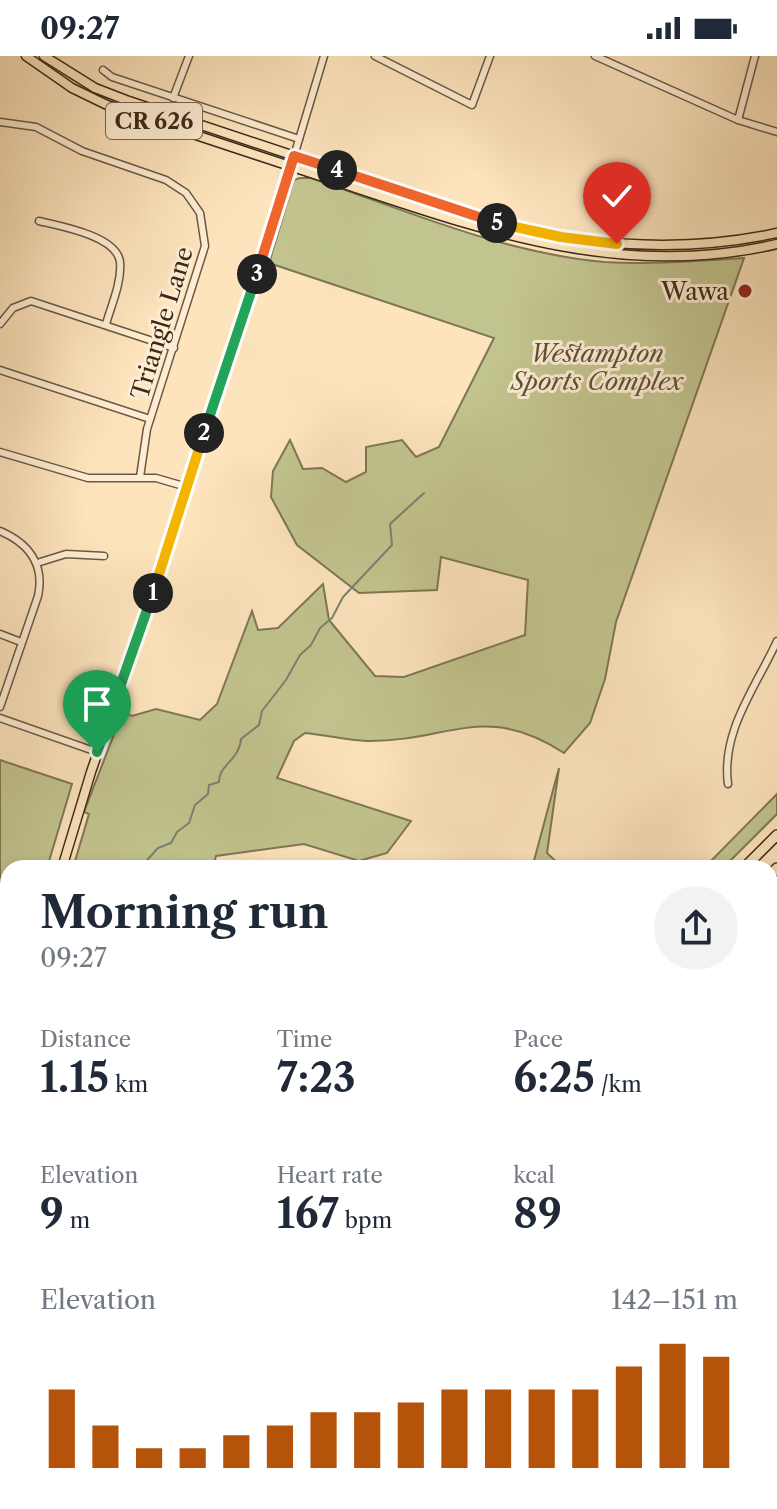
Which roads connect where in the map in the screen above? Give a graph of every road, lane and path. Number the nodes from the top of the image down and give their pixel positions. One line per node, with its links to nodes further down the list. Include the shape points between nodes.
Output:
1 (26, 56): 15 (main road, CR 626, via 107,105)
2 (44, 56): 15 (main road, CR 626, via 95,88)
3 (189, 56): 10 (street)
4 (324, 56): 14 (street)
5 (375, 56): 6 (street, via 472,105)
6 (490, 56)
7 (595, 56): 11 (street)
8 (755, 56): 11 (street)
9 (103, 70): 10 (street)
10 (173, 98): 14 (street)
11 (738, 120): 13 (street)
12 (0, 122): 21 (street, Triangle Lane, via 36,127 82,151 166,180 191,199 203,221 205,246)
13 (777, 132)
14 (299, 139): 15 (street)
15 (292, 161): 17 (main road, CR 626, via 561,237 673,245); 18 (main road, CR 626, via 501,235 599,254 654,257); 26 (main road)
16 (39, 221): 20 (street, via 96,238 117,253 118,279)
17 (777, 233)
18 (777, 244)
19 (0, 324): 20 (street, via 13,308 31,301)
20 (106, 324): 21 (street)
21 (174, 348): 23 (street, Triangle Lane)
22 (0, 370): 23 (street)
23 (150, 419): 25 (street, Triangle Lane)
24 (0, 452): 25 (street, via 88,478)
25 (140, 477): 26 (street)
26 (187, 487): 35 (main road)
27 (0, 531): 29 (street, via 21,542)
28 (104, 556): 29 (street, via 66,554)
29 (37, 563): 32 (street, via 40,588)
30 (0, 634): 32 (street)
31 (777, 641): 36 (street, via 745,701 727,758)
32 (21, 642): 33 (street)
33 (0, 707)
34 (0, 718): 35 (street)
35 (97, 752): 38 (main road)
36 (728, 784)
37 (777, 835): 39 (highway)
38 (64, 860)
39 (752, 860)

